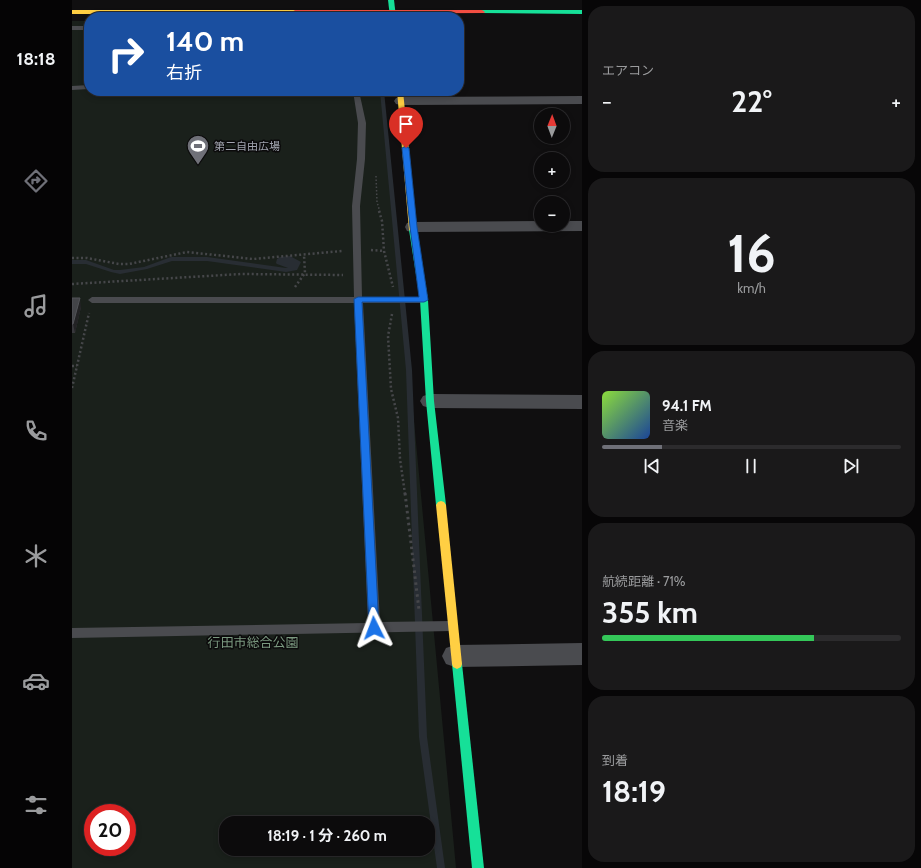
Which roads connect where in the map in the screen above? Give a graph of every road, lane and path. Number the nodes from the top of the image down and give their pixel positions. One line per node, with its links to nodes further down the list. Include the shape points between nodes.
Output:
1 (582, 4): 3 (main road)
2 (72, 5): 3 (main road)
3 (392, 8): 4 (main road); 5 (main road)
4 (72, 12)
5 (582, 12)
6 (72, 28): 7 (lane)
7 (84, 28)
8 (84, 87): 9 (lane)
9 (72, 88)
10 (357, 96): 18 (lane, via 362,123 356,206)
11 (373, 96): 14 (path)
12 (400, 96): 13 (street); 17 (main road)
13 (582, 100)
14 (373, 103)
15 (376, 169): 19 (path, via 377,202 382,221)
16 (582, 226): 17 (street)
17 (413, 227): 30 (main road)
18 (357, 250): 19 (path); 20 (path); 23 (lane)
19 (384, 251): 29 (path)
20 (304, 255): 21 (path, via 253,259 187,252 129,264); 22 (path)
21 (72, 258)
22 (305, 273): 23 (path); 24 (path, via 241,274); 26 (path)
23 (357, 276): 27 (lane)
24 (94, 283): 25 (path); 28 (path)
25 (72, 284)
26 (286, 299): 27 (lane); 28 (lane)
27 (358, 299): 29 (lane); 38 (lane)
28 (92, 300): 32 (path)
29 (395, 300): 30 (lane); 37 (path, via 388,336 392,389 398,418 400,459)
30 (424, 300): 34 (main road)
31 (72, 366): 32 (path)
32 (77, 366): 33 (path)
33 (72, 388)
34 (430, 401): 35 (street); 36 (main road)
35 (582, 402)
36 (452, 626): 37 (lane); 41 (main road)
37 (421, 627): 38 (lane)
38 (374, 628): 39 (lane)
39 (72, 633)
40 (582, 654): 41 (street)
41 (455, 656): 42 (main road)
42 (478, 868)

